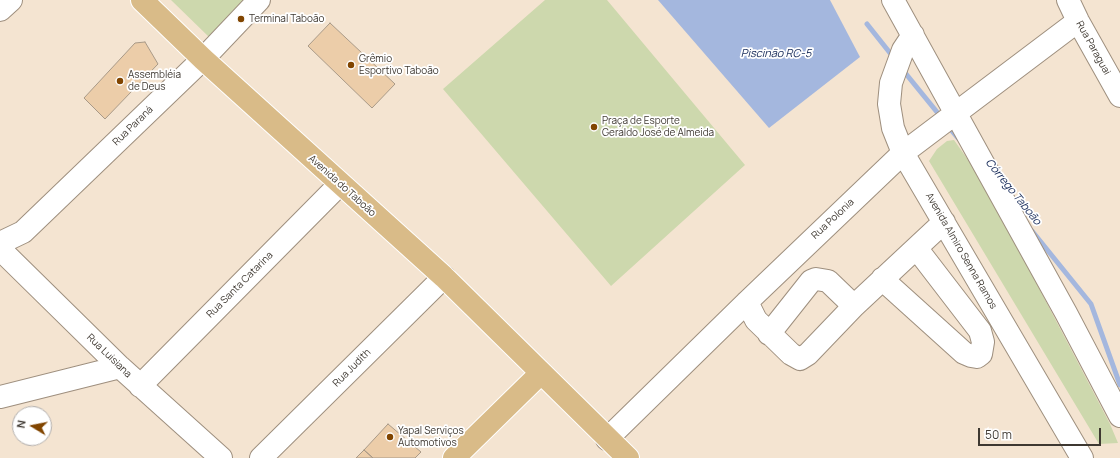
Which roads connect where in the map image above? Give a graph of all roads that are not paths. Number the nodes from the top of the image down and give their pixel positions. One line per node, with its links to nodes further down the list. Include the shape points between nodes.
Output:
1 (11, 0): 6 (street)
2 (142, 0): 9 (main road, Avenida do Taboão)
3 (259, 0): 9 (street, Rua Paraná)
4 (893, 0): 8 (street)
5 (1068, 0): 7 (street, Rua Paraguai)
6 (0, 10)
7 (1078, 21): 10 (street, Rua Paraguai); 11 (street, Rua Polonia)
8 (913, 35): 11 (street); 12 (street, Avenida Almiro Senna Ramos, via 903,50 891,83 889,104 893,128)
9 (203, 59): 13 (main road, Avenida do Taboão); 15 (street, Rua Paraná, via 23,232)
10 (1120, 96)
11 (955, 115): 12 (street, Rua Polonia); 27 (street, via 1066,313)
12 (903, 153): 14 (street, Avenida Almiro Senna Ramos); 20 (street, Rua Polonia)
13 (340, 184): 18 (main road, Avenida do Taboão); 25 (street, Rua Santa Catarina)
14 (944, 222): 16 (street); 33 (street, Avenida Almiro Senna Ramos)
15 (0, 243)
16 (917, 248): 19 (street); 19 (street, via 980,331 983,342 981,354 971,356 964,353)
17 (0, 249): 23 (street, Rua Luisiana)
18 (444, 277): 24 (main road, Avenida do Taboão); 30 (street, Rua Judith)
19 (882, 279): 21 (street)
20 (747, 302): 22 (street, via 756,320); 28 (street, Rua Polonia)
21 (854, 306): 22 (street, via 808,354 800,359); 22 (street, via 828,281 816,279 811,281)
22 (769, 334)
23 (120, 367): 25 (street, Rua Luisiana); 26 (street)
24 (541, 373): 28 (main road, Avenida do Taboão); 31 (main road)
25 (140, 386): 29 (street, Rua Luisiana)
26 (0, 397)
27 (1120, 416)
28 (607, 439): 32 (main road, Avenida do Taboão)
29 (221, 458)
30 (261, 458)
31 (454, 458)
32 (628, 458)
33 (1082, 458)

